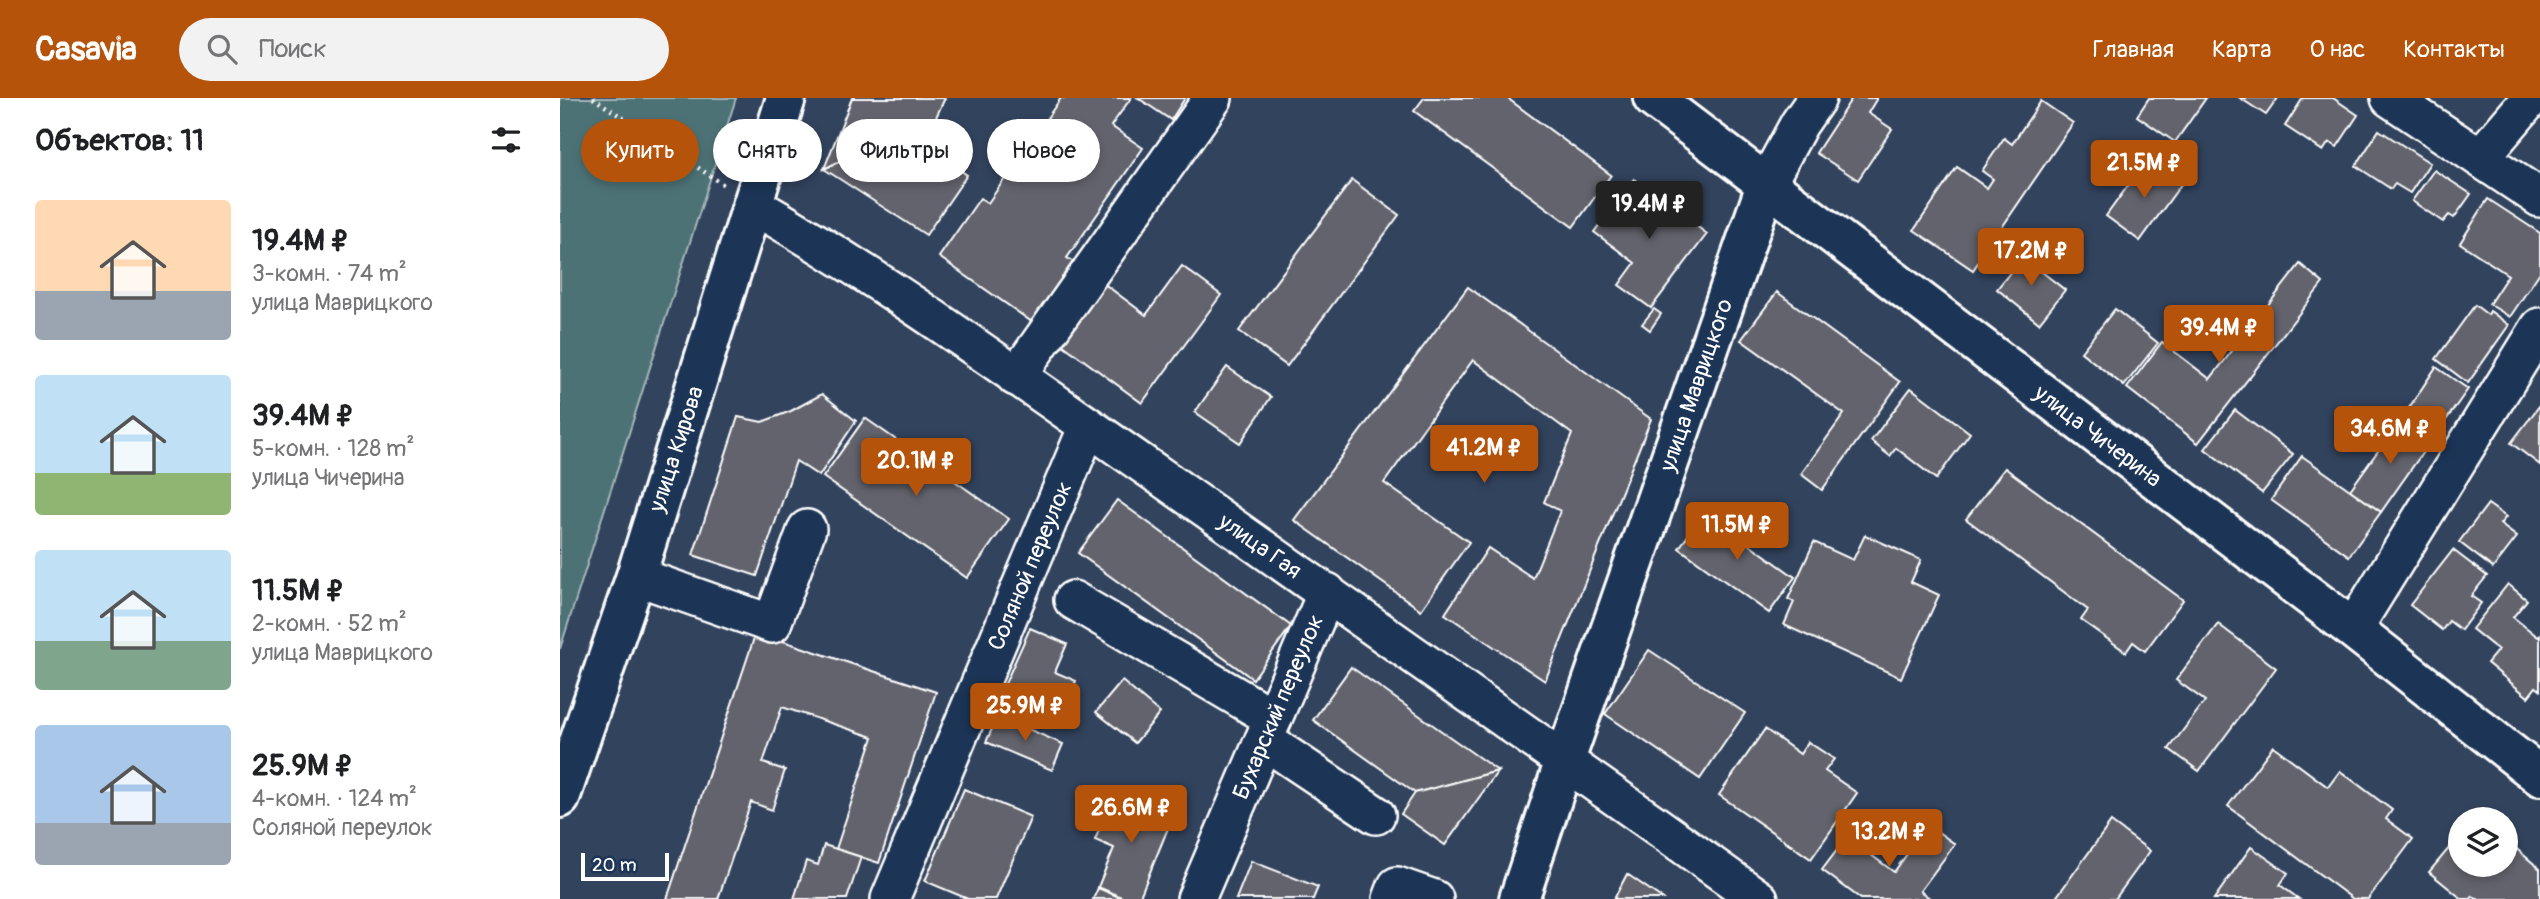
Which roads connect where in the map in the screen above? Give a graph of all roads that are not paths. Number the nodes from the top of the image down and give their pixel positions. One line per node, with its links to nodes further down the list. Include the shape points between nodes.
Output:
1 (786, 98): 10 (main road, улица Кирова)
2 (1213, 98): 12 (street)
3 (1653, 98): 8 (main road, улица Чичерина)
4 (1817, 98): 8 (street, улица Маврицкого)
5 (2390, 98): 7 (street)
6 (2531, 98): 7 (street)
7 (2480, 158): 9 (street)
8 (1766, 185): 18 (main road, улица Чичерина); 20 (main road, улица Маврицкого)
9 (2540, 198)
10 (753, 205): 12 (street, улица Гая, via 822,244); 15 (main road, улица Кирова)
11 (2540, 327): 18 (street)
12 (1017, 377): 13 (street, улица Гая)
13 (1088, 426): 16 (street, улица Гая); 24 (street, Соляной переулок)
14 (807, 529): 15 (street, via 772,624)
15 (636, 576): 22 (main road, улица Кирова)
16 (1327, 592): 19 (street, Бухарский переулок); 20 (street, улица Гая)
17 (1073, 600): 19 (street)
18 (2353, 629): 21 (main road, улица Чичерина)
19 (1269, 729): 23 (street); 25 (street, Бухарский переулок)
20 (1565, 760): 28 (main road, улица Маврицкого); 29 (street, улица Гая)
21 (2540, 776)
22 (560, 798)
23 (1376, 816)
24 (890, 899)
25 (1196, 899)
26 (1392, 899): 27 (street, via 1397,886)
27 (1434, 899)
28 (1519, 899)
29 (1759, 899)

